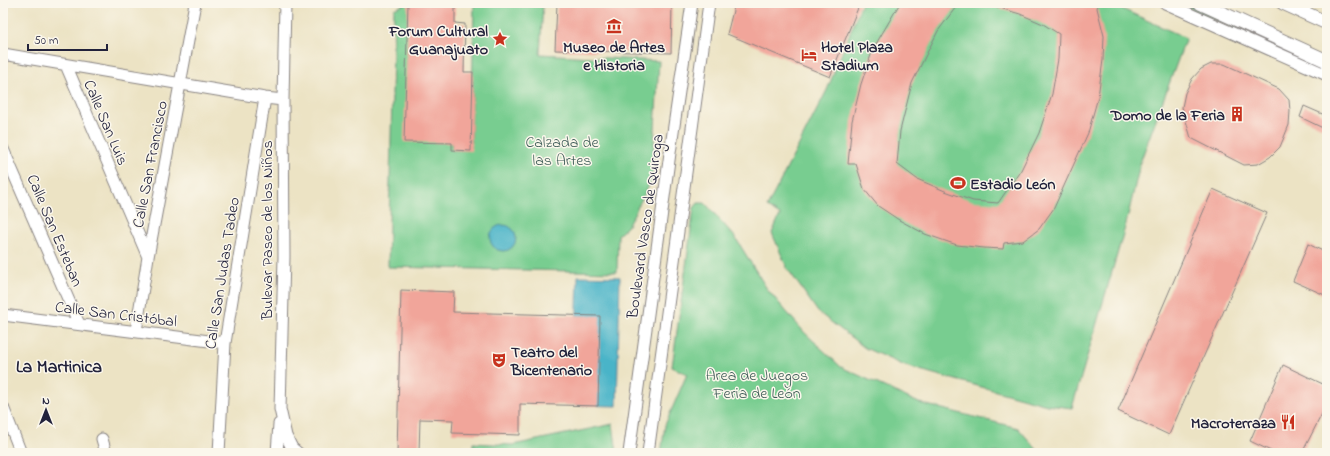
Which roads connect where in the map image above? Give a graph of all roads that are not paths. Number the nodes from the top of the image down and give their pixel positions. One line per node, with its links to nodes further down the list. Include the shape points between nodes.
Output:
1 (195, 3): 13 (street, Calle San Francisco)
2 (285, 3): 15 (street, Bulevar Paseo de los Niños)
3 (692, 3): 30 (street, Boulevard Vasco de Quiroga)
4 (708, 3): 31 (street, Boulevard Vasco de Quiroga)
5 (1165, 3): 12 (street)
6 (1200, 3): 10 (main road)
7 (1283, 3): 8 (main road)
8 (1327, 23)
9 (3, 54): 11 (street)
10 (1327, 61)
11 (66, 65): 13 (street); 17 (street, Calle San Luis)
12 (1327, 75)
13 (180, 84): 14 (street); 17 (street, Calle San Francisco)
14 (265, 98): 15 (street); 21 (street, Calle San Judas Tadeo)
15 (283, 100): 23 (street, Bulevar Paseo de los Niños, via 284,257)
16 (3, 149): 19 (street, Calle San Esteban)
17 (148, 257): 20 (street, Calle San Francisco)
18 (3, 315): 19 (street, Calle San Cristóbal)
19 (79, 324): 20 (street, Calle San Cristóbal)
20 (136, 331): 21 (street, Calle San Cristóbal)
21 (225, 343): 27 (street, Calle San Judas Tadeo)
22 (3, 407): 25 (street)
23 (280, 409): 28 (street); 29 (street, Bulevar Paseo de los Niños, via 286,436 292,448)
24 (102, 439): 26 (street)
25 (22, 453)
26 (106, 453)
27 (219, 453)
28 (277, 453)
29 (298, 453)
30 (630, 453)
31 (648, 453)

